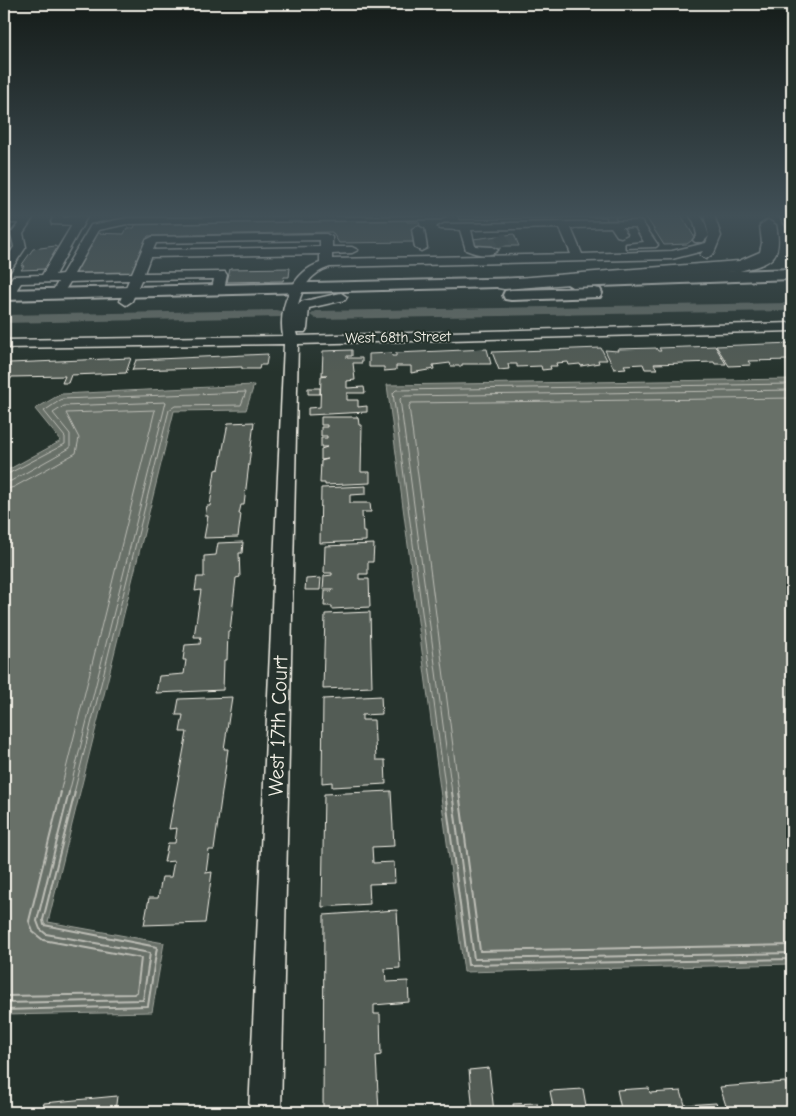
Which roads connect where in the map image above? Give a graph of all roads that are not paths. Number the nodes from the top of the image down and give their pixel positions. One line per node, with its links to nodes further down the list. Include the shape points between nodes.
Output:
1 (53, 267): 8 (street)
2 (73, 267): 11 (street)
3 (141, 267): 12 (street)
4 (223, 267): 9 (street)
5 (328, 267): 14 (street); 14 (street, via 308,272); 15 (main road)
6 (726, 267): 10 (highway)
7 (792, 274): 10 (main road)
8 (46, 279): 11 (street); 16 (street, via 17,279)
9 (219, 282): 12 (main road); 14 (main road)
10 (504, 284): 15 (main road)
11 (62, 286): 12 (main road); 16 (main road)
12 (131, 290): 14 (main road); 16 (main road)
13 (792, 290): 15 (main road)
14 (301, 291): 15 (main road); 18 (street, West 17th Court, via 288,329)
15 (347, 292): 18 (street, West 17th Court, via 305,305 301,310 300,328)
16 (5, 299)
17 (792, 327): 18 (street, West 68th Street)
18 (291, 340): 19 (street, West 68th Street); 20 (street, West 17th Court)
19 (4, 344)
20 (265, 1112)

